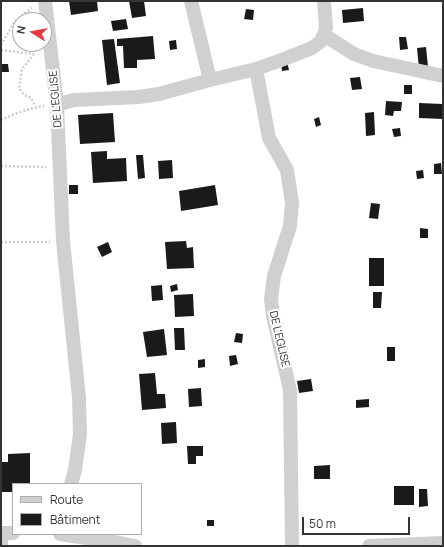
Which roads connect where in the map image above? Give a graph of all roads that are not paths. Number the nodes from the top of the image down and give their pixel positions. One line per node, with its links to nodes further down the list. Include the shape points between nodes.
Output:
1 (191, 1): 7 (street)
2 (324, 1): 4 (street)
3 (40, 3): 8 (street, DE L'EGLISE, via 51,54)
4 (324, 35): 5 (street, via 312,48); 6 (street, via 354,54 372,61)
5 (256, 69): 7 (street); 16 (street, DE L'EGLISE, via 269,138 287,170 292,203 290,226 274,276 271,299 272,316 290,390)
6 (443, 76)
7 (210, 80): 8 (street, via 159,94 74,100)
8 (57, 105): 9 (street, DE L'EGLISE, via 63,241 79,398 80,434)
9 (71, 483)
10 (1, 533): 11 (street); 14 (street)
11 (12, 533)
12 (67, 535): 15 (street)
13 (436, 544): 17 (street)
14 (1, 546)
15 (135, 546)
16 (292, 546)
17 (369, 546)

